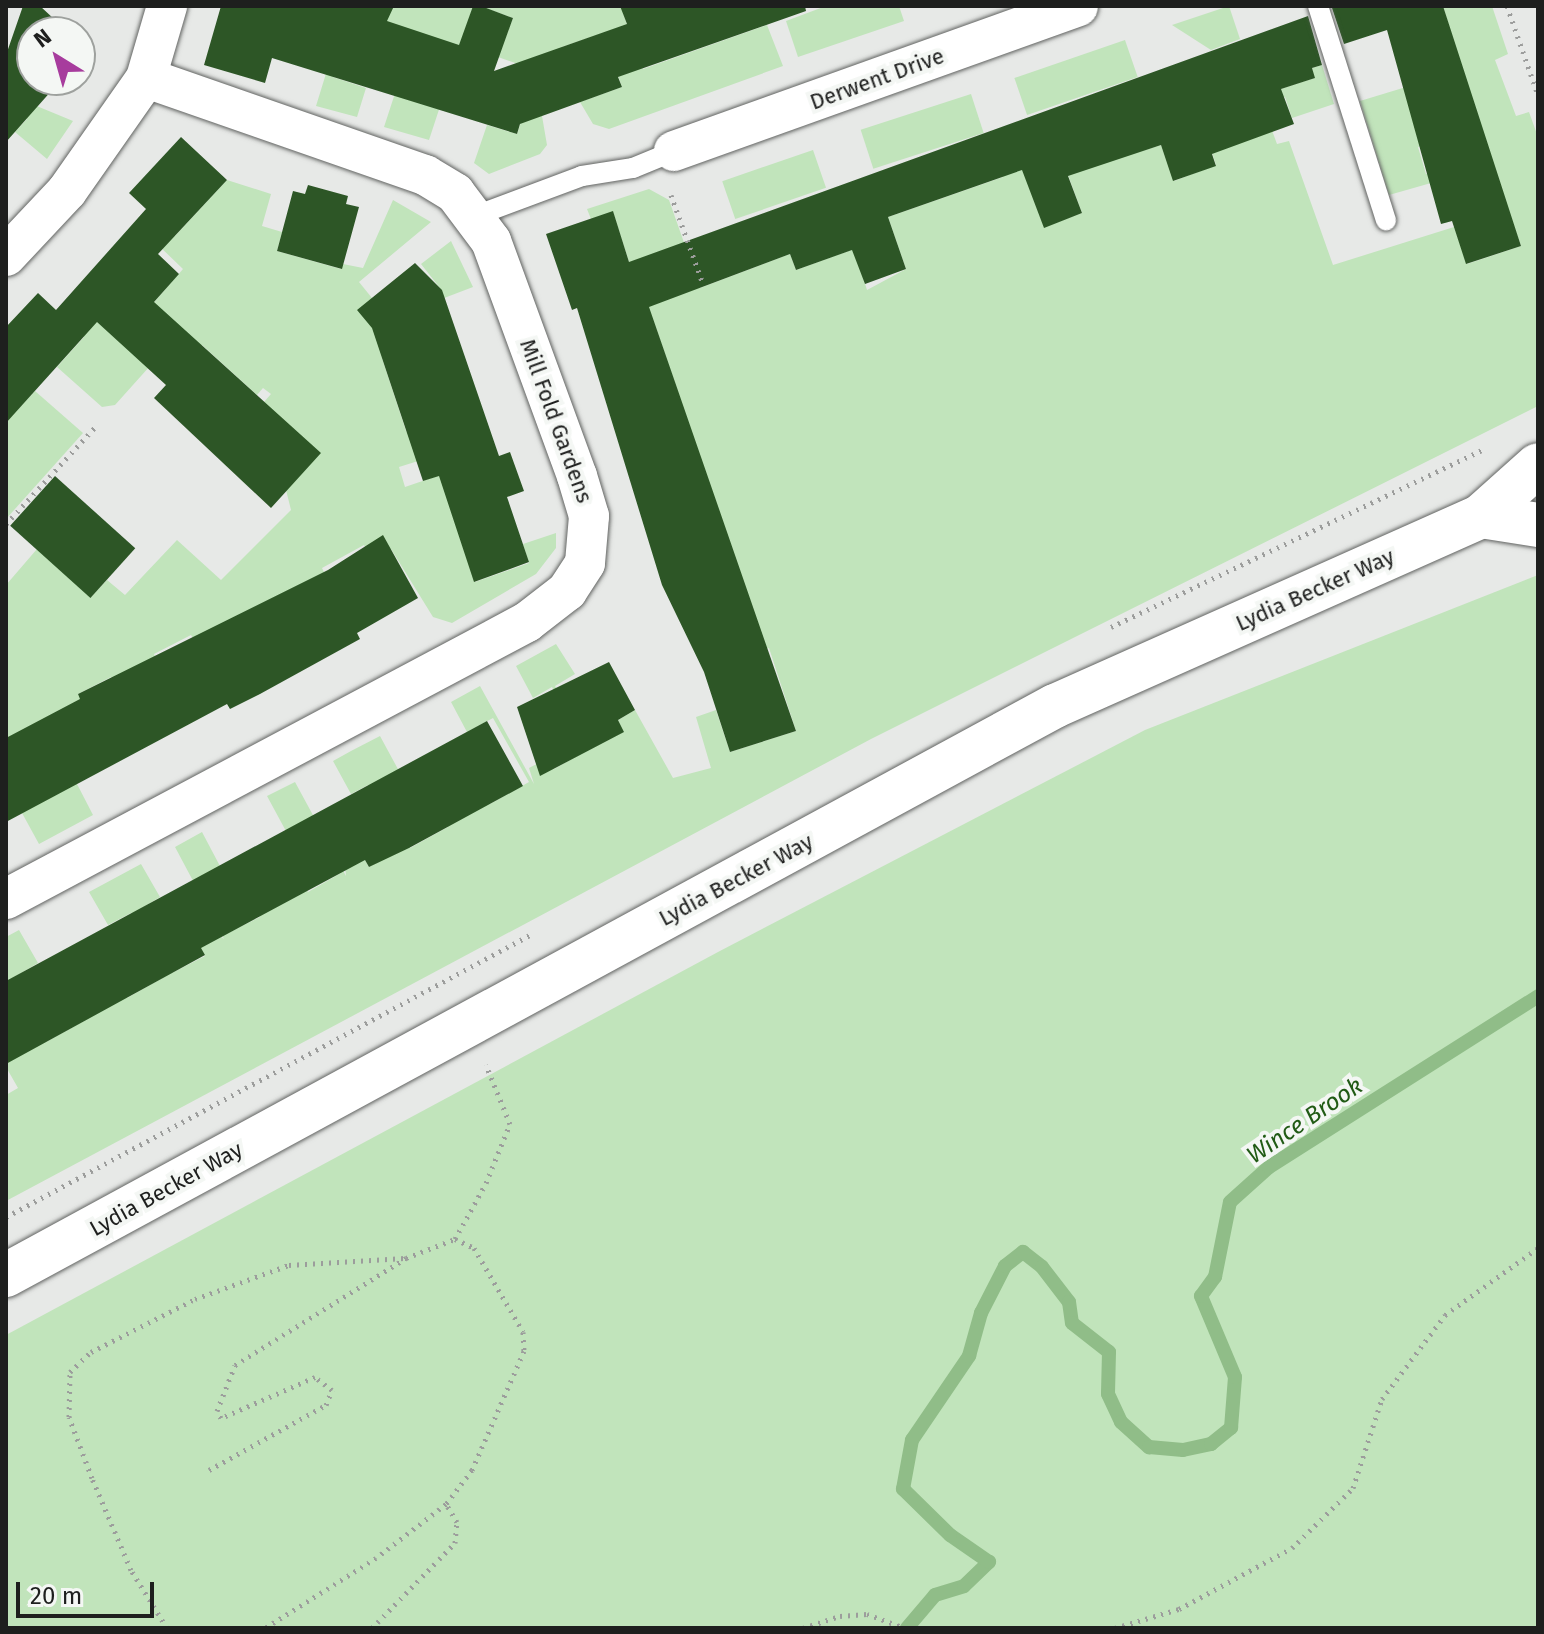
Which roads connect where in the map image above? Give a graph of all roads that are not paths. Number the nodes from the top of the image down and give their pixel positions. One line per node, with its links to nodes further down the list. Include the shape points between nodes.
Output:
1 (167, 6): 4 (street)
2 (1078, 6): 5 (street, Derwent Drive)
3 (1318, 6): 7 (lane)
4 (146, 78): 6 (street, Mill Fold Gardens, via 425,175 455,193); 8 (street, via 67,191)
5 (666, 155): 6 (lane, via 582,176)
6 (475, 216): 12 (street, Mill Fold Gardens, via 491,241 589,516 585,563 573,583 527,622)
7 (1386, 221)
8 (6, 256)
9 (1538, 465): 10 (street, Lydia Becker Way)
10 (1481, 516): 11 (street); 13 (street, Lydia Becker Way, via 1055,706)
11 (1538, 525)
12 (6, 899)
13 (6, 1275)

